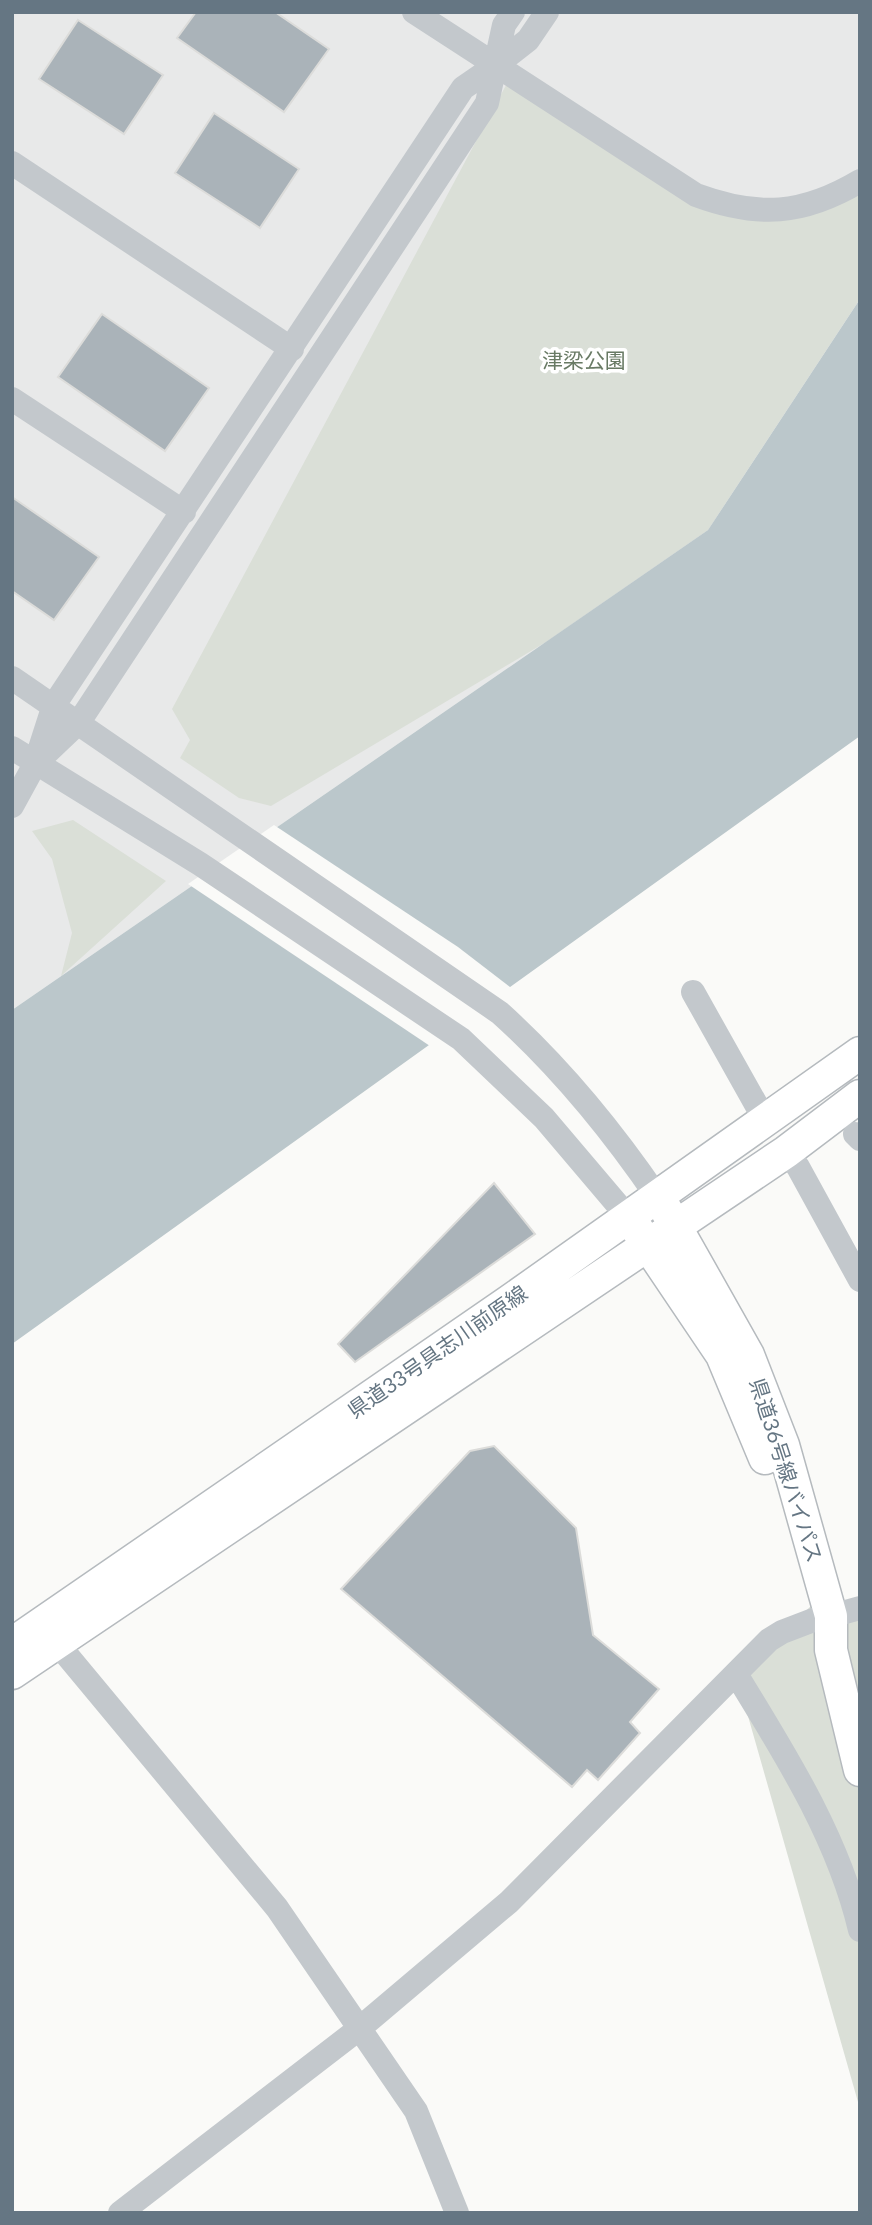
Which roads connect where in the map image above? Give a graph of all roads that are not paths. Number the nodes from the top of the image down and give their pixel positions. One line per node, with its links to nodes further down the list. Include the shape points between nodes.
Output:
1 (414, 12): 4 (street)
2 (513, 12): 4 (street, via 504,25)
3 (547, 12): 4 (street, via 528,40)
4 (495, 66): 6 (street, via 696,195 726,206 759,211 799,207 833,197); 7 (street, via 463,88); 12 (street, via 486,103)
5 (12, 163): 7 (street)
6 (860, 181)
7 (292, 349): 9 (street)
8 (12, 399): 9 (street)
9 (184, 512): 11 (street)
10 (12, 678): 11 (street)
11 (54, 705): 12 (street); 14 (street)
12 (79, 722): 14 (street); 21 (street, via 500,1013 578,1090)
13 (12, 748): 14 (street)
14 (35, 764): 15 (street); 22 (street, via 200,864 461,1039 544,1118)
15 (12, 806)
16 (693, 992): 19 (street)
17 (860, 1054): 19 (main road, 県道33号具志川前原線)
18 (860, 1096): 20 (main road, 県道33号具志川前原線)
19 (766, 1122): 21 (main road, 県道33号具志川前原線)
20 (786, 1152): 23 (main road, 県道33号具志川前原線); 25 (street)
21 (658, 1198): 22 (main road, 県道33号具志川前原線); 23 (main road, 県道36号線バイパス)
22 (628, 1217): 24 (main road); 28 (main road, 県道33号具志川前原線)
23 (676, 1225): 24 (main road, 県道33号具志川前原線); 26 (main road, 県道36号線バイパス, via 760,1381 791,1472)
24 (647, 1244): 26 (main road, via 722,1355); 27 (main road, 県道33号具志川前原線)
25 (860, 1280)
26 (831, 1625): 30 (street, via 782,1632); 31 (main road, 県道36号線バイパス)
27 (55, 1642): 29 (main road, 県道33号具志川前原線); 33 (street, via 276,1908)
28 (12, 1644)
29 (12, 1673)
30 (736, 1674): 32 (street, via 820,1819); 33 (street, via 509,1902)
31 (860, 1770)
32 (860, 1930)
33 (360, 2028): 34 (street); 35 (street, via 416,2111)
34 (120, 2213)
35 (457, 2213)

